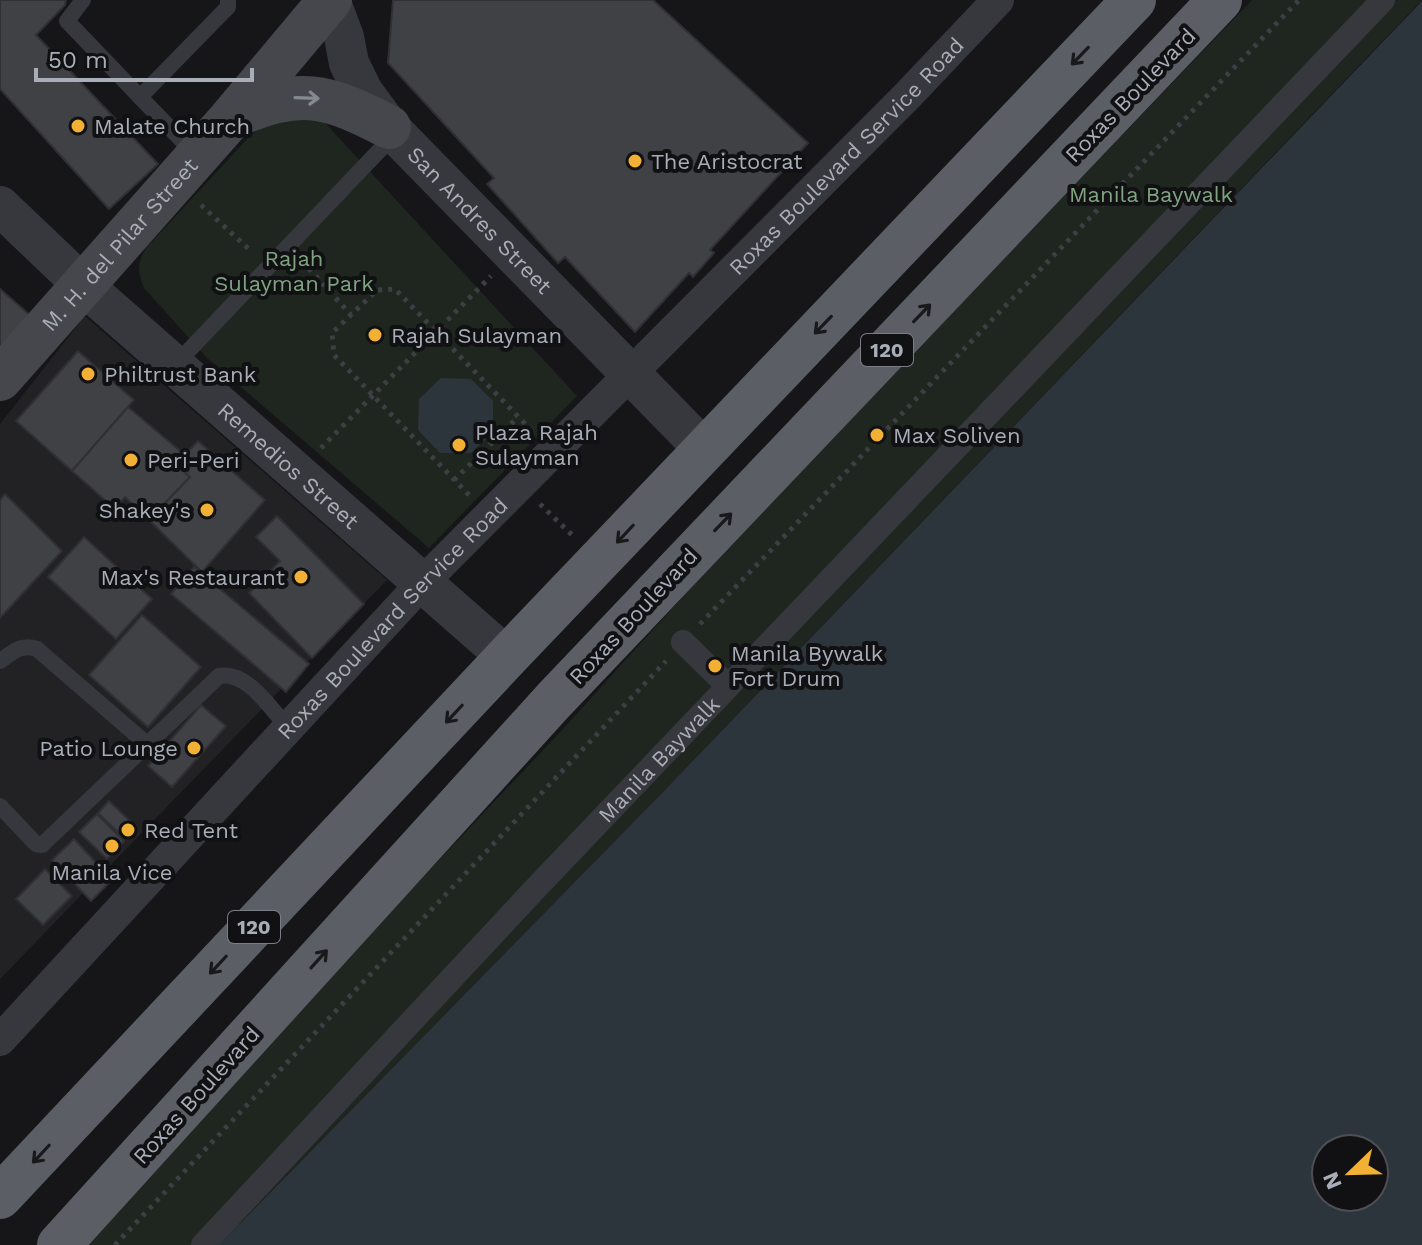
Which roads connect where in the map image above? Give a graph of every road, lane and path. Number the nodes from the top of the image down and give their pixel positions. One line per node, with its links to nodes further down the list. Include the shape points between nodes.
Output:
1 (83, 0): 9 (lane, via 67,21)
2 (228, 0): 9 (lane, via 228,7)
3 (330, 0): 10 (main road, M. H. del Pilar Street); 11 (street, San Andres Street, via 349,63)
4 (998, 0): 21 (street, Roxas Boulevard Service Road)
5 (1134, 0): 26 (highway, 120, one-way to 26)
6 (1220, 0): 40 (highway, Roxas Boulevard / 120, one-way to 6, via 554,700)
7 (1299, 0): 31 (path)
8 (1383, 0): 34 (street, Manila Baywalk)
9 (140, 97): 12 (lane)
10 (232, 117): 11 (main road, one-way to 11, via 265,103 312,97 335,102); 12 (main road, M. H. del Pilar Street)
11 (392, 130): 14 (lane); 15 (street, San Andres Street)
12 (186, 169): 16 (path); 17 (main road, M. H. del Pilar Street)
13 (0, 206): 17 (street, Remedios Street)
14 (288, 246): 16 (lane); 18 (path)
15 (512, 254): 19 (path); 21 (street, San Andres Street)
16 (268, 266): 20 (lane)
17 (84, 286): 20 (street, Remedios Street); 22 (main road, M. H. del Pilar Street)
18 (351, 315): 19 (path, via 377,290 395,289); 23 (path, via 332,333 334,355)
19 (436, 332): 23 (path); 24 (path)
20 (175, 365): 27 (street, Remedios Street)
21 (630, 374): 26 (street, San Andres Street); 30 (street, Roxas Boulevard Service Road)
22 (0, 379)
23 (373, 395): 27 (path); 28 (path)
24 (518, 417): 25 (path); 28 (path)
25 (529, 429)
26 (704, 449): 32 (highway, 120, one-way to 32)
27 (298, 472): 30 (street, Remedios Street)
28 (454, 480): 29 (path)
29 (467, 493)
30 (424, 581): 32 (street, Remedios Street); 35 (street, Roxas Boulevard Service Road)
31 (683, 642): 34 (street); 41 (path)
32 (507, 657): 39 (highway, 120, one-way to 39)
33 (0, 661): 36 (lane, via 21,647 37,649)
34 (728, 686): 42 (street, Manila Baywalk)
35 (288, 728): 36 (lane, via 239,678 219,676); 38 (street, Roxas Boulevard Service Road)
36 (148, 745): 37 (lane, via 42,845)
37 (3, 814)
38 (0, 1040)
39 (0, 1197)
40 (59, 1245)
41 (115, 1245)
42 (203, 1245)

